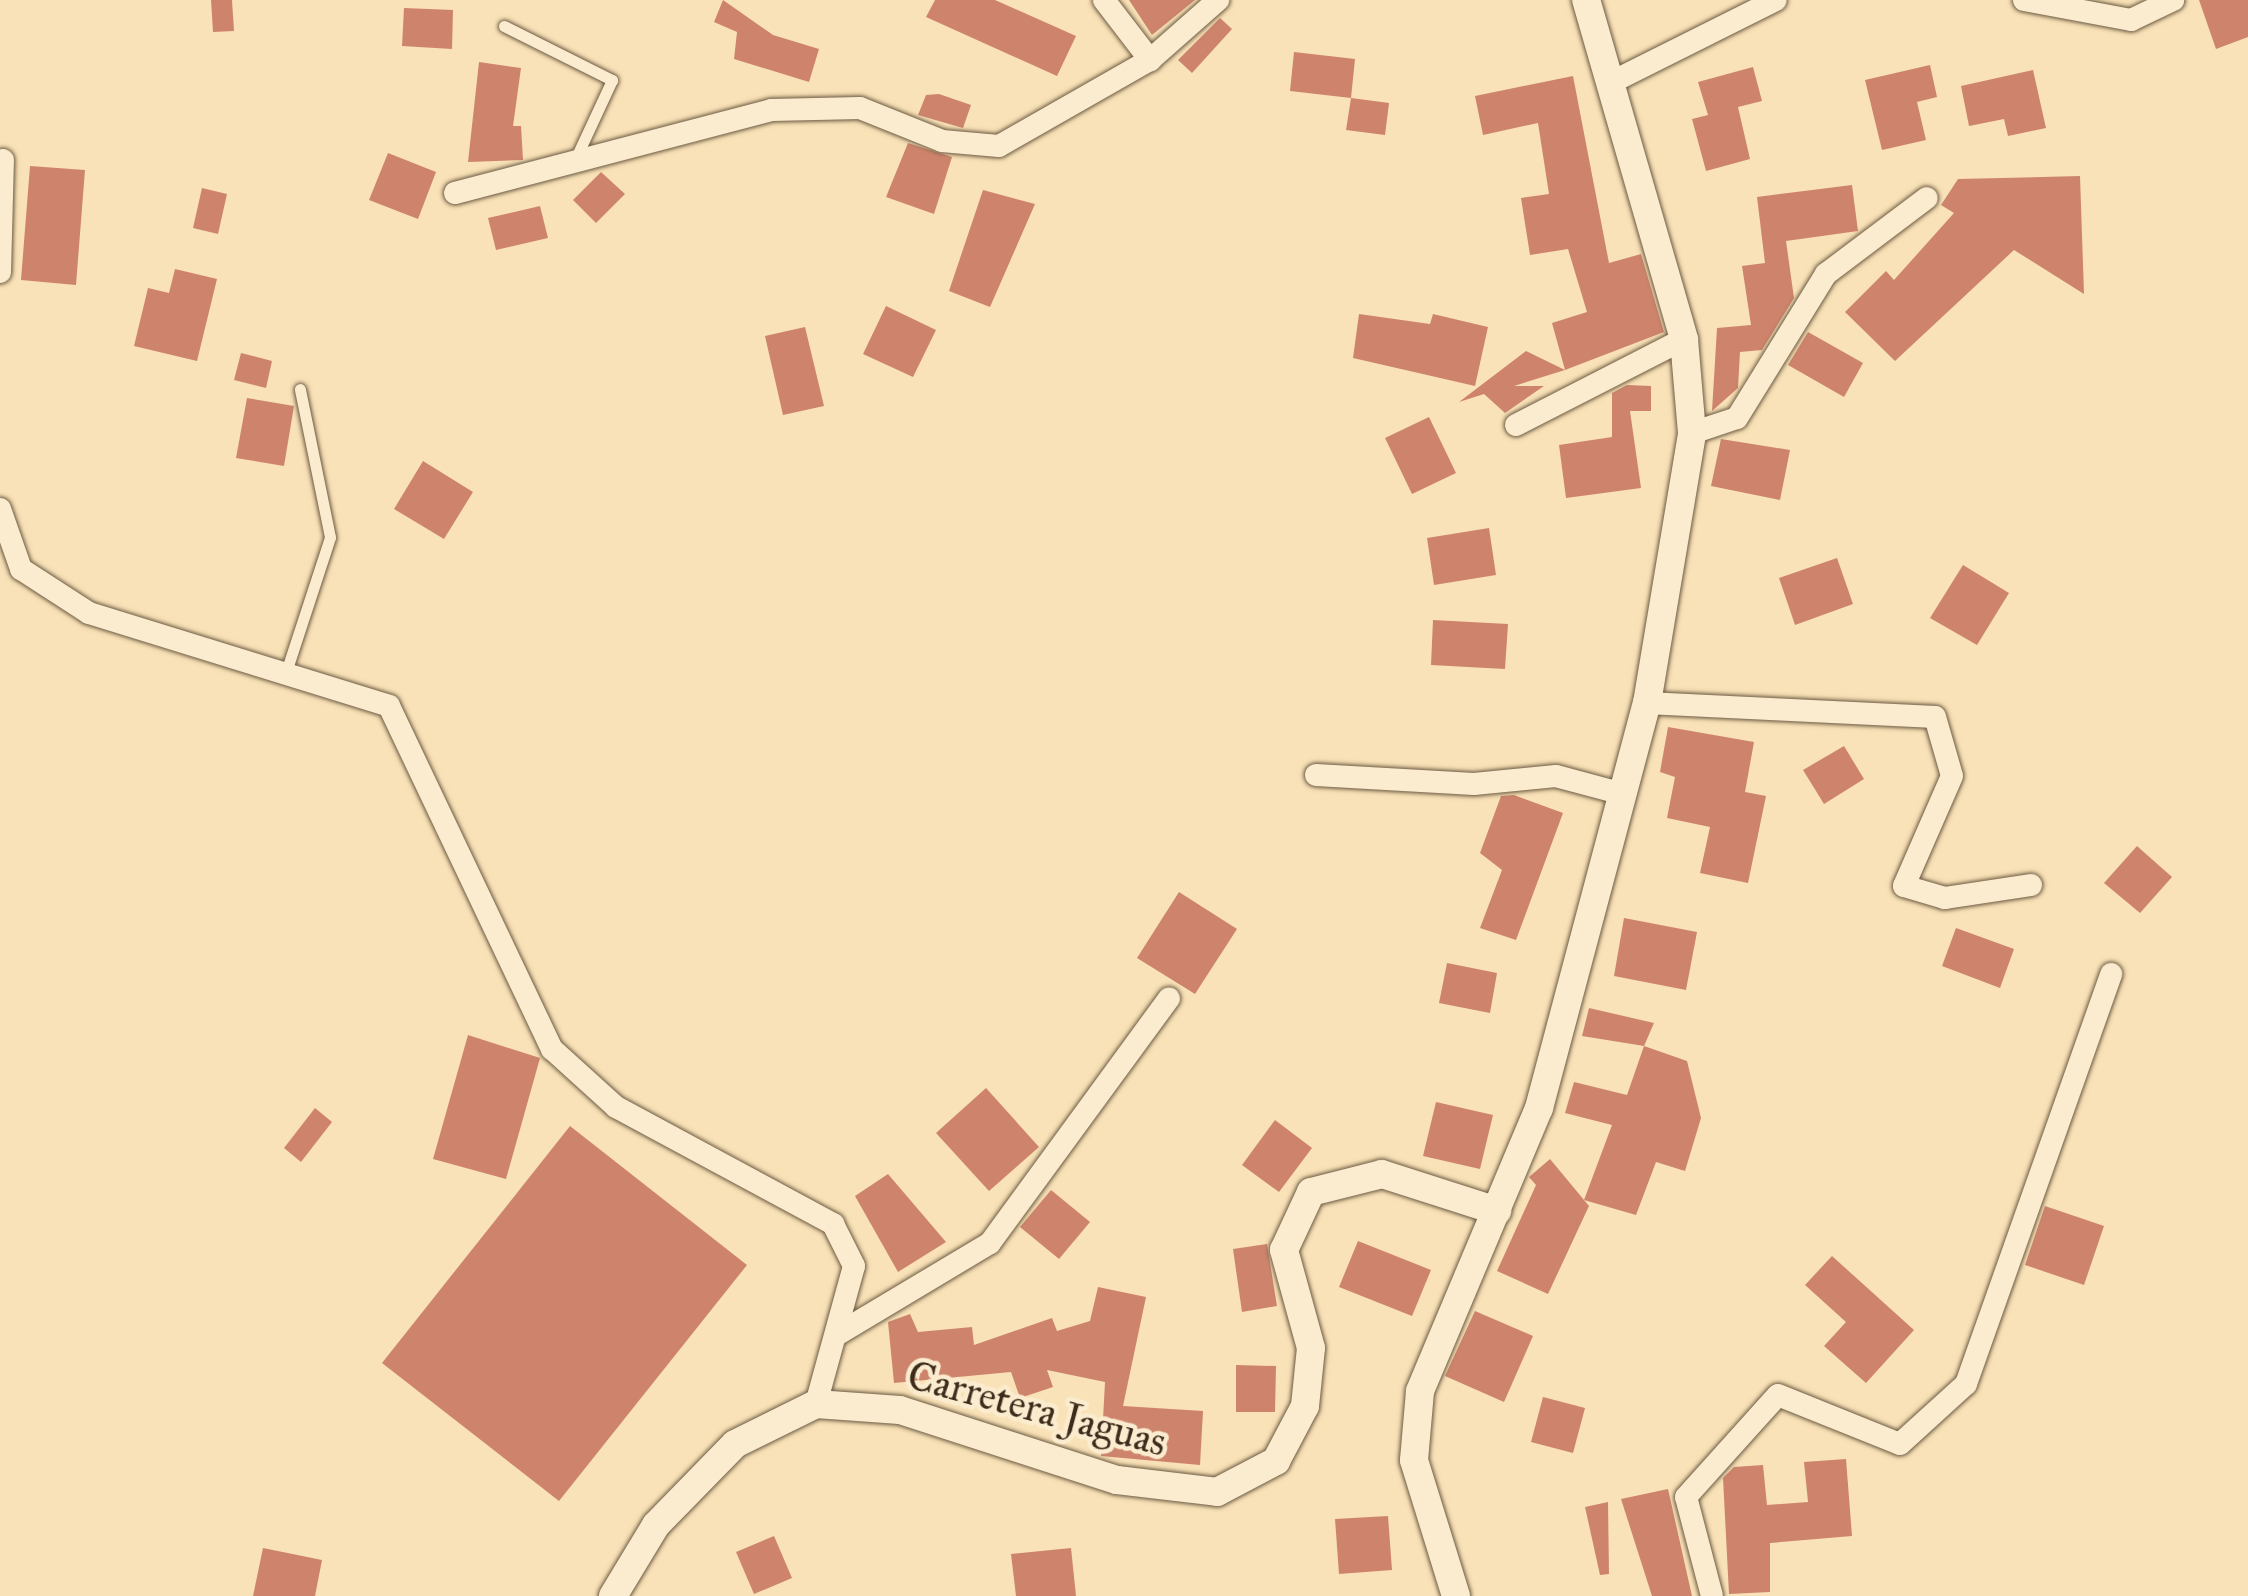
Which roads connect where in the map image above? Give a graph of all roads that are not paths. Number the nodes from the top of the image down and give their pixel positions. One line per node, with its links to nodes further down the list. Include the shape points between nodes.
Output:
1 (1104, 0): 8 (street)
2 (1218, 0): 8 (street)
3 (1586, 0): 9 (street)
4 (1776, 0): 9 (street)
5 (2024, 0): 6 (street, via 2131,20)
6 (2174, 0)
7 (504, 26): 11 (lane, via 612,80)
8 (1150, 60): 11 (street, via 1000,146 942,142 860,108 771,110)
9 (1612, 82): 15 (street)
10 (3, 160): 14 (street)
11 (574, 162): 12 (street)
12 (455, 193)
13 (1927, 198): 18 (street, via 1826,274 1736,418)
14 (0, 272)
15 (1684, 339): 17 (street); 18 (street)
16 (300, 388): 20 (lane, via 330,537)
17 (1516, 425)
18 (1692, 432): 21 (street)
19 (0, 509): 20 (street, via 21,568 89,613)
20 (284, 674): 28 (street, via 389,706 552,1049 616,1107 833,1224 854,1266)
21 (1647, 703): 23 (street); 24 (street, via 1934,717 1952,776 1904,886 1945,898)
22 (1316, 776): 23 (street, via 1474,784 1556,776)
23 (1624, 794): 27 (street, via 1539,1108)
24 (2031, 885)
25 (2112, 974): 32 (street, via 1966,1384 1900,1444 1778,1394 1686,1497)
26 (1169, 998): 28 (street, via 990,1243)
27 (1497, 1211): 29 (street, Carretera Jaguas, via 1382,1174 1312,1192 1284,1250 1312,1348 1305,1406 1276,1461 1217,1492 1118,1480 900,1410); 31 (street, via 1420,1391 1414,1460)
28 (838, 1334): 29 (street)
29 (816, 1404): 30 (street, via 735,1444 656,1524)
30 (613, 1596)
31 (1456, 1596)
32 (1712, 1596)

